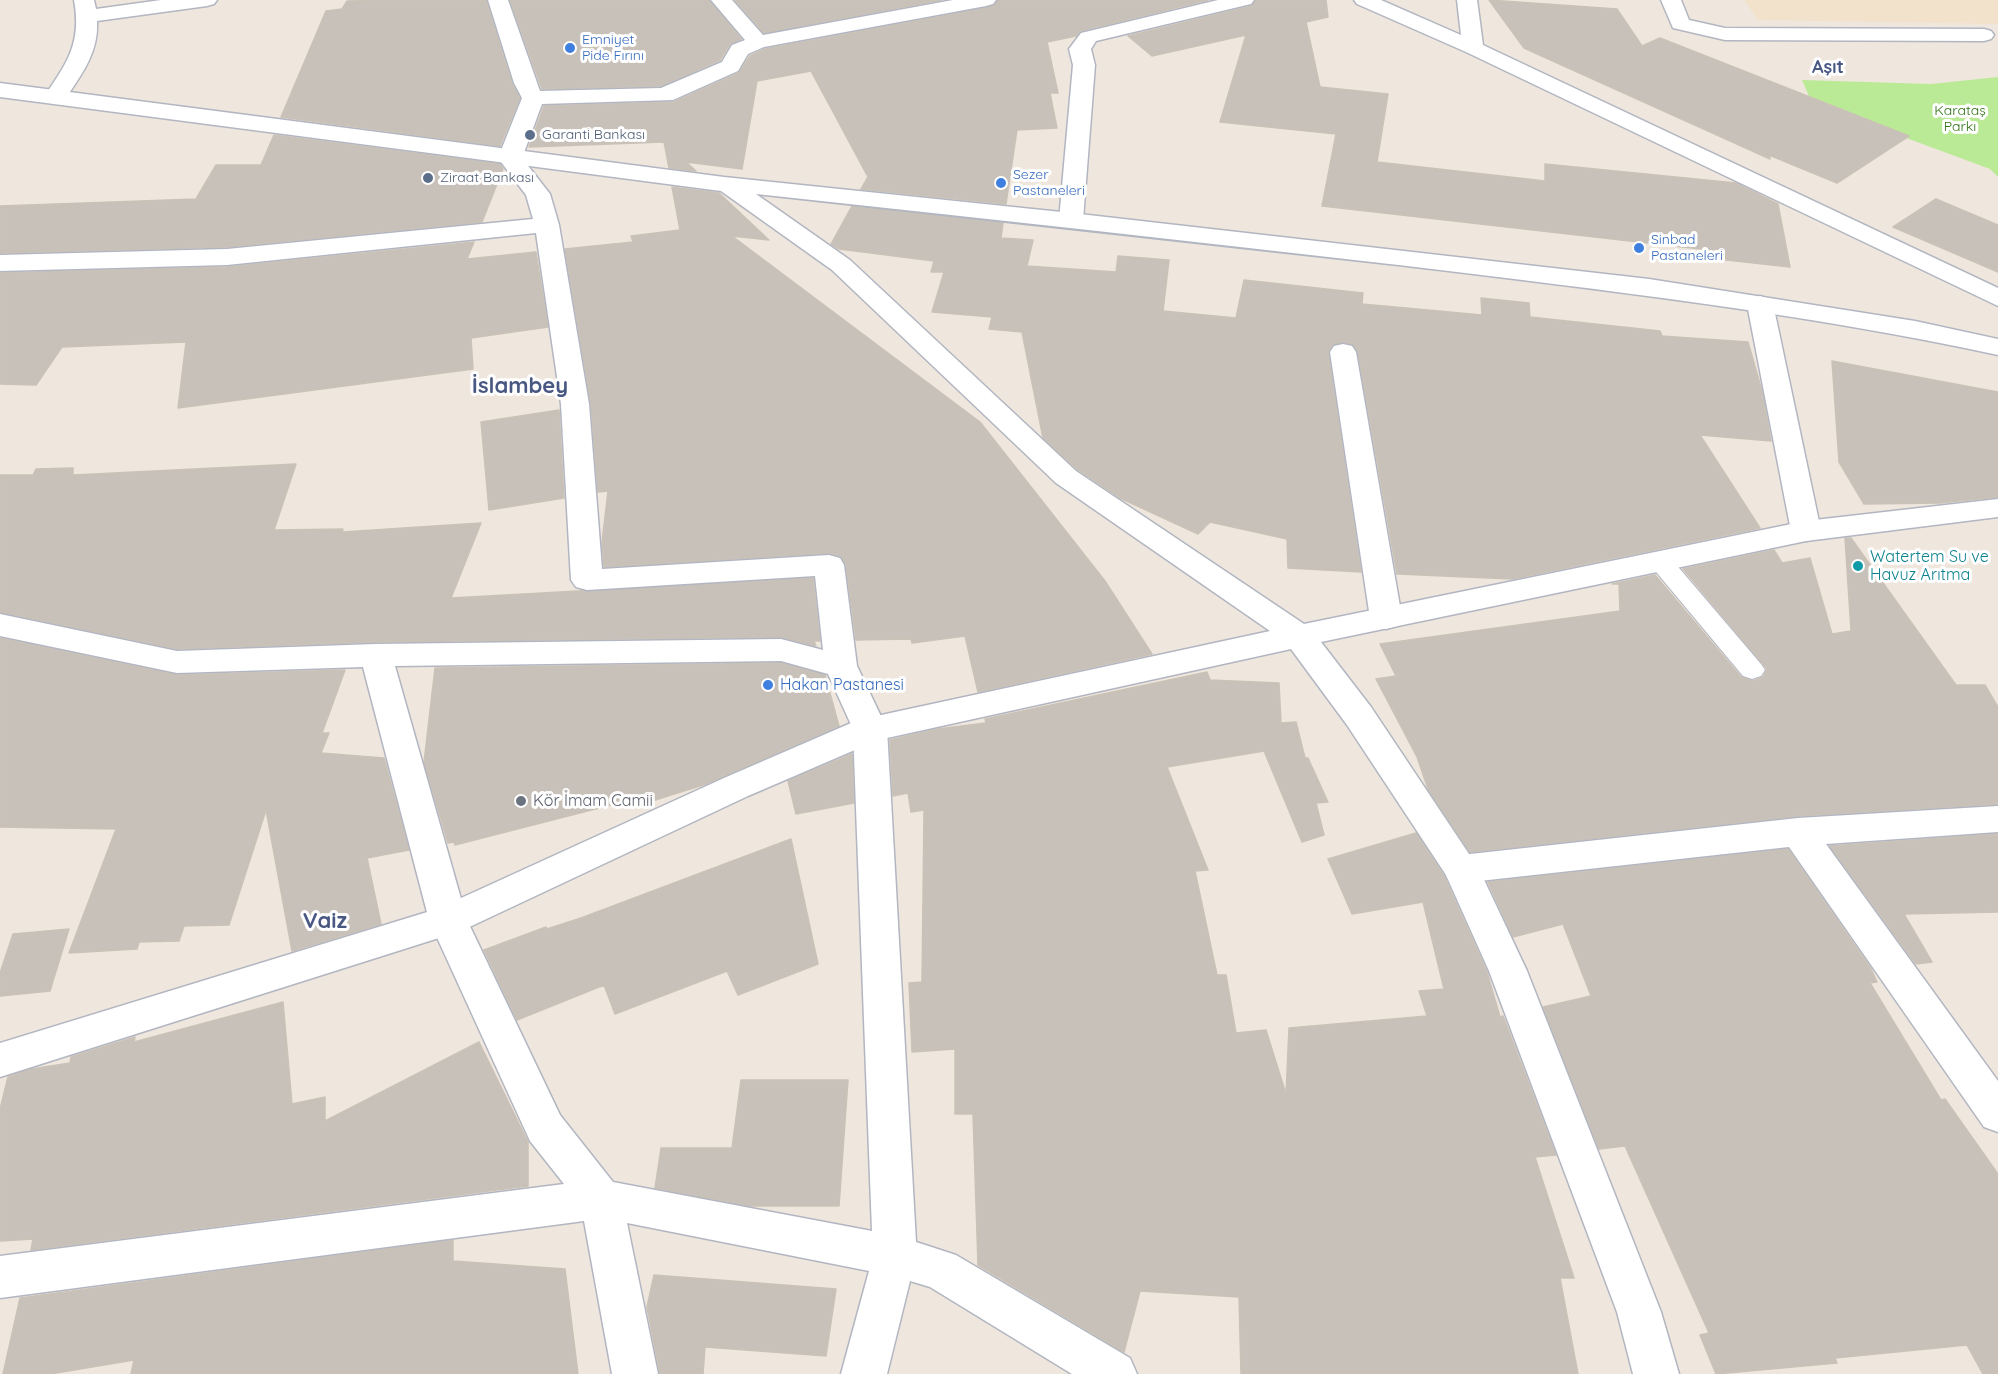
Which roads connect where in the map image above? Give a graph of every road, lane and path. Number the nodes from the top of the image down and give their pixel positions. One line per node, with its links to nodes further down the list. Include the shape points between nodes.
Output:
1 (207, 0): 9 (street)
2 (498, 0): 15 (street)
3 (721, 0): 11 (street)
4 (986, 0): 11 (street)
5 (1244, 0): 18 (street, via 1088,37 1080,49 1084,65)
6 (1364, 0): 12 (street)
7 (1467, 0): 12 (street)
8 (1671, 0): 10 (street, via 1680,24 1725,34)
9 (86, 8): 14 (street, via 82,57)
10 (1984, 35)
11 (758, 42): 15 (street, via 740,50 730,66 665,95)
12 (1473, 48): 21 (street)
13 (0, 90): 14 (street)
14 (55, 97): 16 (street)
15 (533, 98): 16 (street)
16 (510, 158): 17 (street); 19 (street, via 538,194)
17 (724, 184): 18 (street); 30 (street, via 841,265 1066,477)
18 (1071, 220): 22 (street, via 1649,287)
19 (547, 225): 20 (street, via 227,257); 32 (street, via 574,404 587,580 829,565)
20 (0, 263)
21 (1998, 298)
22 (1760, 304): 23 (street); 26 (street)
23 (1998, 347)
24 (1343, 352): 28 (street)
25 (1998, 508): 26 (street)
26 (1806, 531): 27 (street)
27 (1660, 561): 28 (street); 33 (lane)
28 (1386, 618): 30 (street)
29 (0, 626): 31 (street, via 177,662)
30 (1299, 636): 34 (street); 37 (street, via 1359,716)
31 (376, 656): 32 (street, via 781,650); 38 (street)
32 (841, 666): 34 (street)
33 (1752, 670)
34 (870, 729): 38 (street); 42 (street)
35 (1998, 819): 36 (street)
36 (1798, 832): 37 (street); 40 (street)
37 (1461, 869): 47 (street, via 1508,971 1639,1312)
38 (448, 920): 39 (street); 41 (street, via 545,1128)
39 (0, 1060)
40 (1998, 1114)
41 (601, 1199): 42 (street); 43 (street); 44 (street)
42 (896, 1256): 45 (street); 46 (street, via 940,1270)
43 (0, 1277)
44 (635, 1374)
45 (864, 1374)
46 (1114, 1374)
47 (1656, 1374)

